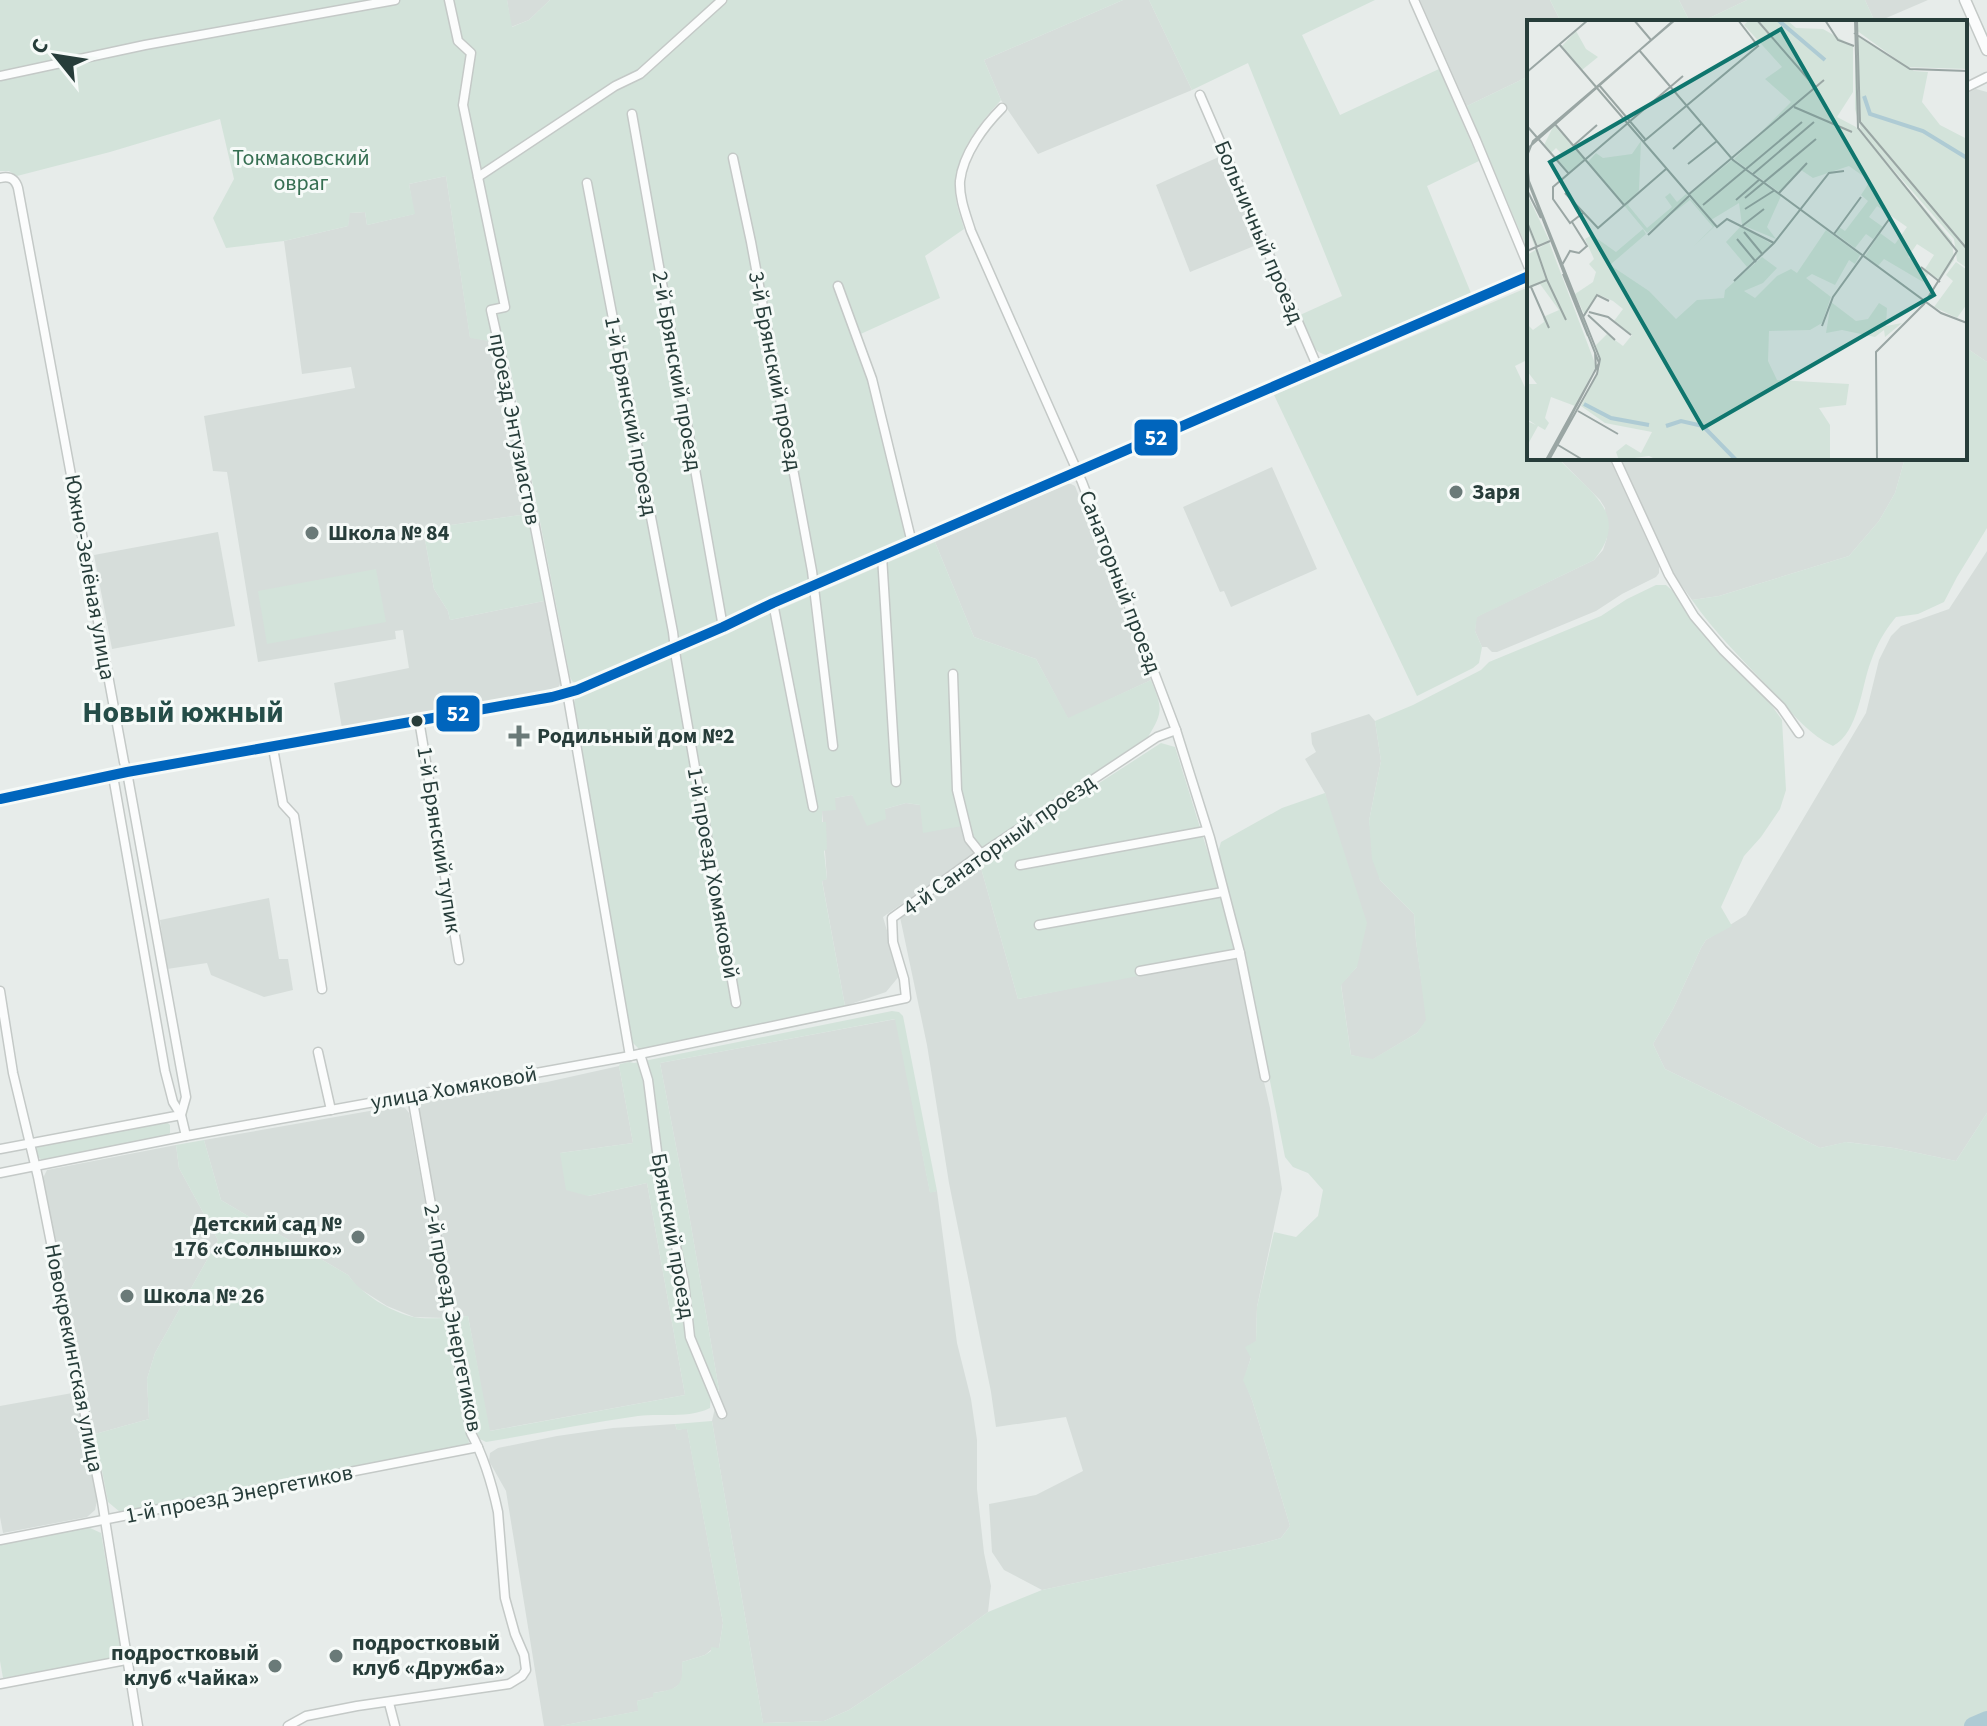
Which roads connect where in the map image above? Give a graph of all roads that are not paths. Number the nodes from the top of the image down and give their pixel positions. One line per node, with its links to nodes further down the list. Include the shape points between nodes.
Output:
1 (395, 0): 7 (street)
2 (449, 0): 14 (street, via 458,41 471,53 463,105)
3 (722, 0): 14 (street, via 640,74)
4 (1414, 0): 17 (street)
5 (1965, 0): 6 (street)
6 (1987, 50)
7 (0, 76)
8 (1987, 77): 9 (street)
9 (1967, 87)
10 (1200, 95): 20 (street, Больничный проезд)
11 (1002, 108): 22 (street, Санаторный проезд, via 969,155 960,179 961,198)
12 (632, 114): 27 (street, 2-й Брянский проезд)
13 (733, 158): 25 (street, 3-й Брянский проезд)
14 (478, 177): 30 (street, проезд Энтузиастов, via 505,307 491,310)
15 (0, 178): 36 (street, Южно-Зелёная улица, via 15,180 18,188)
16 (587, 183): 28 (street, 1-й Брянский проезд)
17 (1527, 263)
18 (1527, 277): 20 (street)
19 (838, 286): 23 (street, via 872,379)
20 (1318, 368): 22 (street)
21 (1616, 460): 33 (street, via 1669,575 1694,616)
22 (1077, 472): 23 (street); 32 (street, Санаторный проезд)
23 (912, 543): 24 (street)
24 (882, 556): 25 (street); 38 (street)
25 (813, 586): 26 (street); 34 (street, 3-й Брянский проезд)
26 (773, 603): 27 (street); 40 (street)
27 (723, 627): 28 (street)
28 (675, 648): 30 (street); 52 (street, 1-й проезд Хомяковой)
29 (953, 674): 42 (street, via 957,790 969,839)
30 (567, 693): 31 (street); 54 (street, Брянский проезд)
31 (419, 720): 35 (street); 47 (street, 1-й Брянский тупик)
32 (1176, 730): 41 (street, Санаторный проезд); 42 (street, 4-й Санаторный проезд, via 1157,737)
33 (1799, 733)
34 (833, 746)
35 (273, 748): 36 (street); 49 (street, via 283,804 294,816)
36 (127, 772): 37 (street); 58 (street, Южно-Зелёная улица, via 186,1097)
37 (113, 776): 39 (street); 58 (street, Южно-Зелёная улица, via 165,1071)
38 (896, 782)
39 (0, 799)
40 (813, 807)
41 (1206, 831): 43 (street); 44 (street, Санаторный проезд)
42 (981, 854): 51 (street, 4-й Санаторный проезд, via 892,918)
43 (1020, 865)
44 (1223, 892): 45 (street); 46 (street, Санаторный проезд)
45 (1039, 925)
46 (1240, 953): 48 (street); 55 (street, Санаторный проезд)
47 (459, 960)
48 (1140, 971)
49 (322, 989)
50 (0, 991): 60 (street, Новокрекингская улица)
51 (906, 998): 54 (street, улица Хомяковой)
52 (736, 1003)
53 (318, 1052): 57 (street)
54 (635, 1055): 56 (street, улица Хомяковой); 64 (street, Брянский проезд, via 648,1080 690,1337)
55 (1265, 1077)
56 (412, 1096): 57 (street, улица Хомяковой); 65 (street, 2-й проезд Энергетиков, via 471,1433)
57 (331, 1110): 59 (street, улица Хомяковой)
58 (181, 1115): 59 (street, Южно-Зелёная улица); 60 (street)
59 (182, 1137): 62 (street, улица Хомяковой)
60 (30, 1143): 61 (street); 62 (street, Новокрекингская улица)
61 (0, 1149)
62 (35, 1167): 63 (street, улица Хомяковой); 66 (street, Новокрекингская улица)
63 (0, 1173)
64 (722, 1414)
65 (478, 1447): 66 (street, 1-й проезд Энергетиков); 70 (street, 2-й проезд Энергетиков, via 498,1512 505,1598 526,1670 509,1684)
66 (105, 1519): 67 (street, 1-й проезд Энергетиков); 68 (street, Новокрекингская улица)
67 (0, 1540)
68 (126, 1660): 69 (street); 71 (street, Новокрекингская улица)
69 (0, 1684)
70 (389, 1703): 72 (street, via 306,1716); 73 (street)
71 (138, 1726)
72 (288, 1726)
73 (395, 1726)

